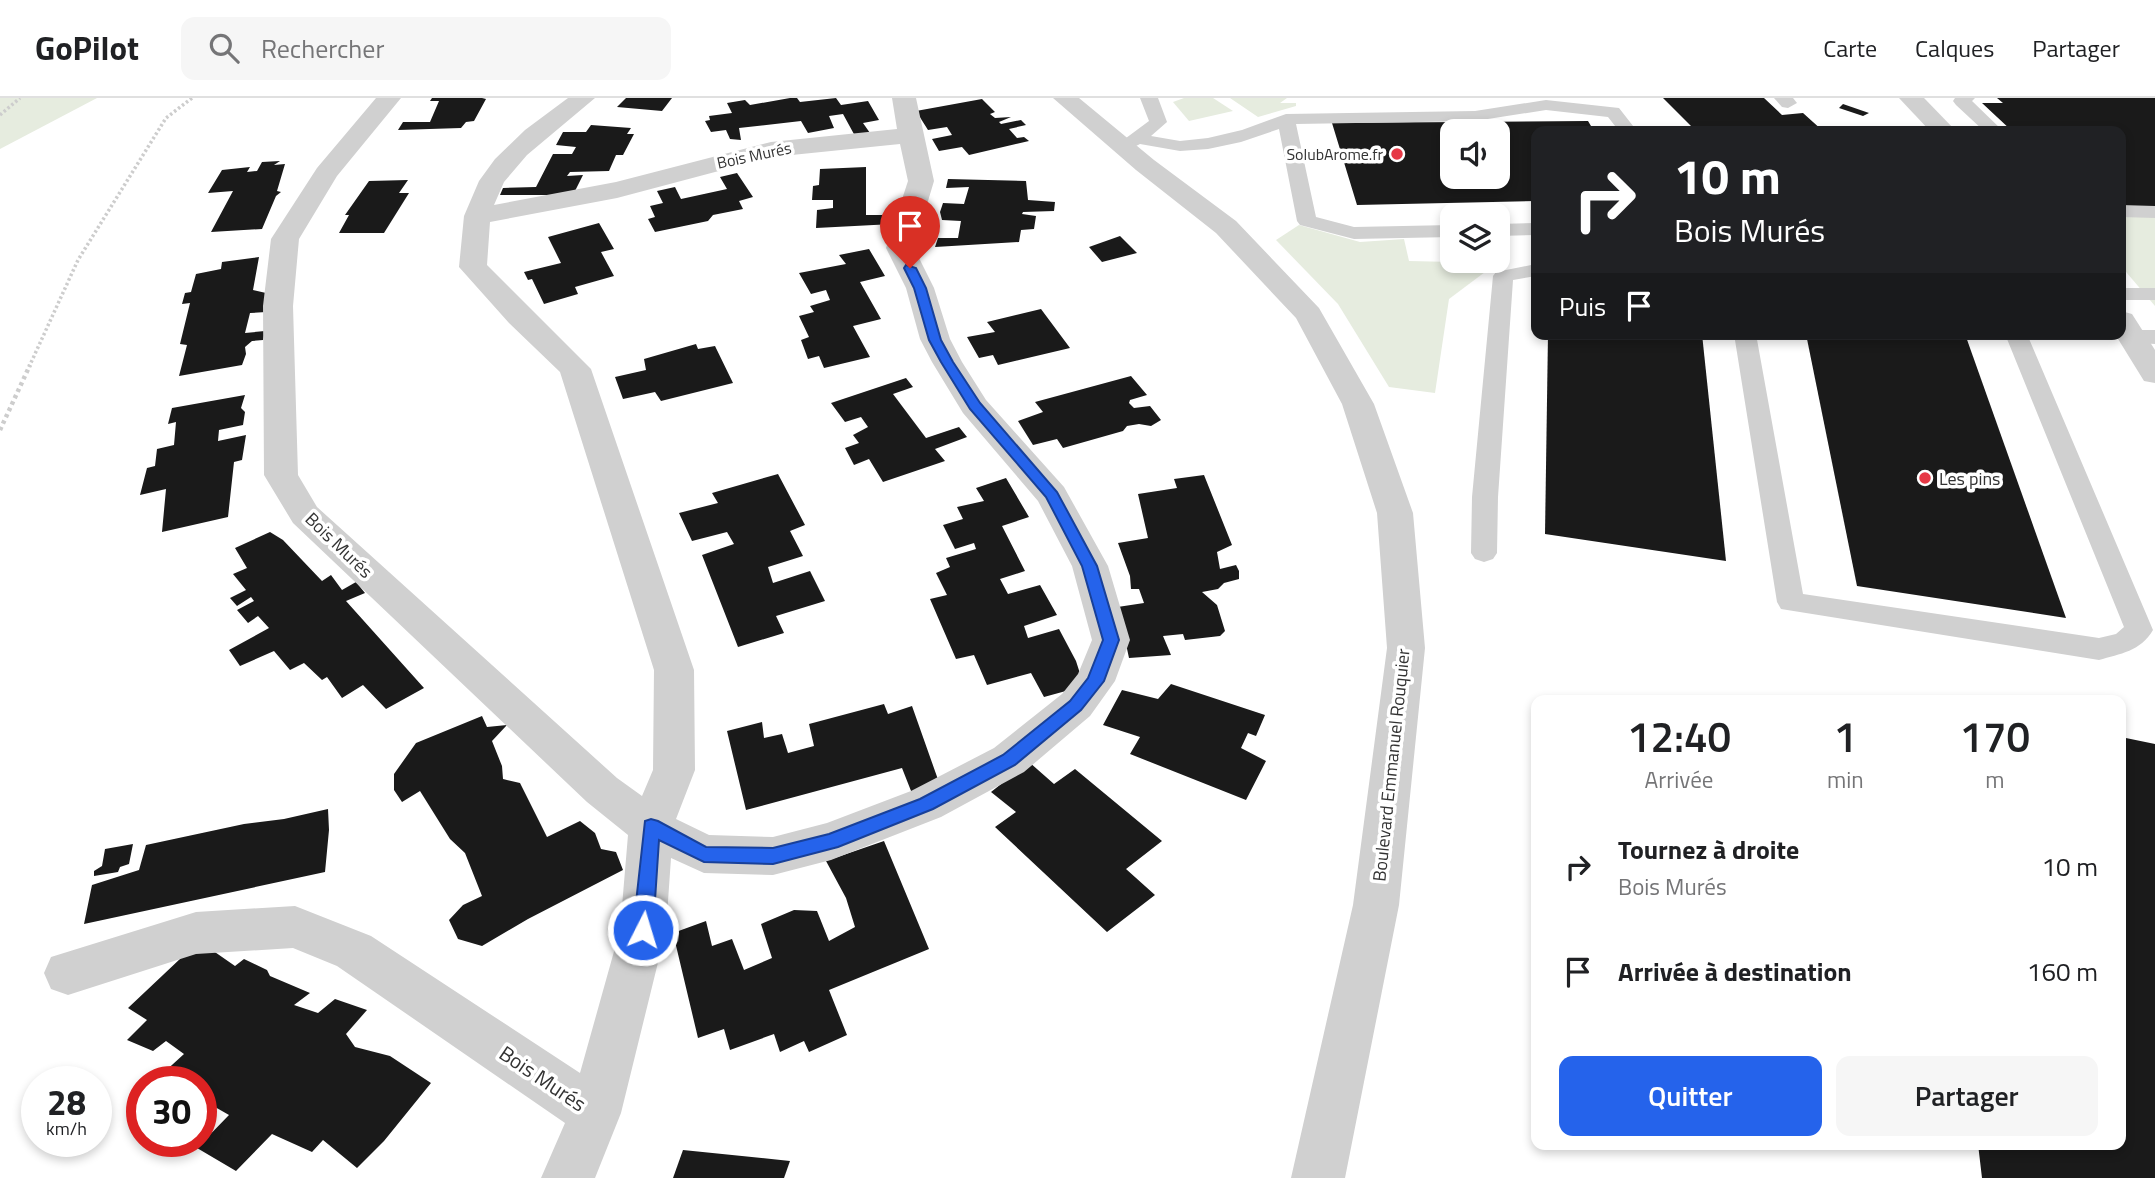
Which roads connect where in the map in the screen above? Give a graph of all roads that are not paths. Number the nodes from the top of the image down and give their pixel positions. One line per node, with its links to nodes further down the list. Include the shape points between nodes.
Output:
1 (389, 98): 28 (street, Bois Murés, via 326,173 285,239 278,306 281,475 305,515 602,789)
2 (583, 98): 16 (street, Bois Murés, via 520,147 493,178)
3 (904, 98): 12 (street, Bois Murés)
4 (1065, 98): 13 (street, Boulevard Emmanuel Rouquier)
5 (1149, 98): 13 (lane, via 1158,122)
6 (1911, 98): 10 (street)
7 (1966, 98): 11 (lane, via 1962,101)
8 (1286, 119): 9 (lane, via 1475,116 1545,105 1613,112); 13 (lane, via 1252,135 1200,144); 19 (lane, via 1307,221 1354,233)
9 (1624, 126)
10 (1939, 126)
11 (1989, 126)
12 (910, 135): 16 (street, Bois Murés, via 771,149 618,190); 28 (street, Bois Murés, via 921,181 900,248 920,288 935,340 974,406 1052,495 1090,566 1111,640 1095,681 1076,705 1009,760 926,804 831,841 773,856 704,854)
13 (1130, 143): 32 (street, Boulevard Emmanuel Rouquier, via 1226,227 1309,314 1357,404 1395,513 1406,648 1380,878)
14 (2126, 211): 15 (lane)
15 (2155, 212)
16 (477, 216): 28 (street, Bois Murés, via 473,267 575,369 674,670 674,770)
17 (1531, 229): 18 (lane)
18 (1510, 230)
19 (1440, 231)
20 (1531, 271): 27 (lane, via 1503,276)
21 (2126, 294): 22 (lane)
22 (2155, 294)
23 (2136, 331): 26 (street)
24 (1746, 340): 25 (lane, via 1791,602 2099,649 2125,642 2139,629)
25 (2019, 340)
26 (2155, 374)
27 (1484, 553)
28 (651, 827): 30 (street, Bois Murés, via 643,930)
29 (68, 973): 30 (street, Bois Murés, via 196,933 295,927 354,951)
30 (595, 1113): 31 (street, Bois Murés)
31 (568, 1178)
32 (1318, 1178)

